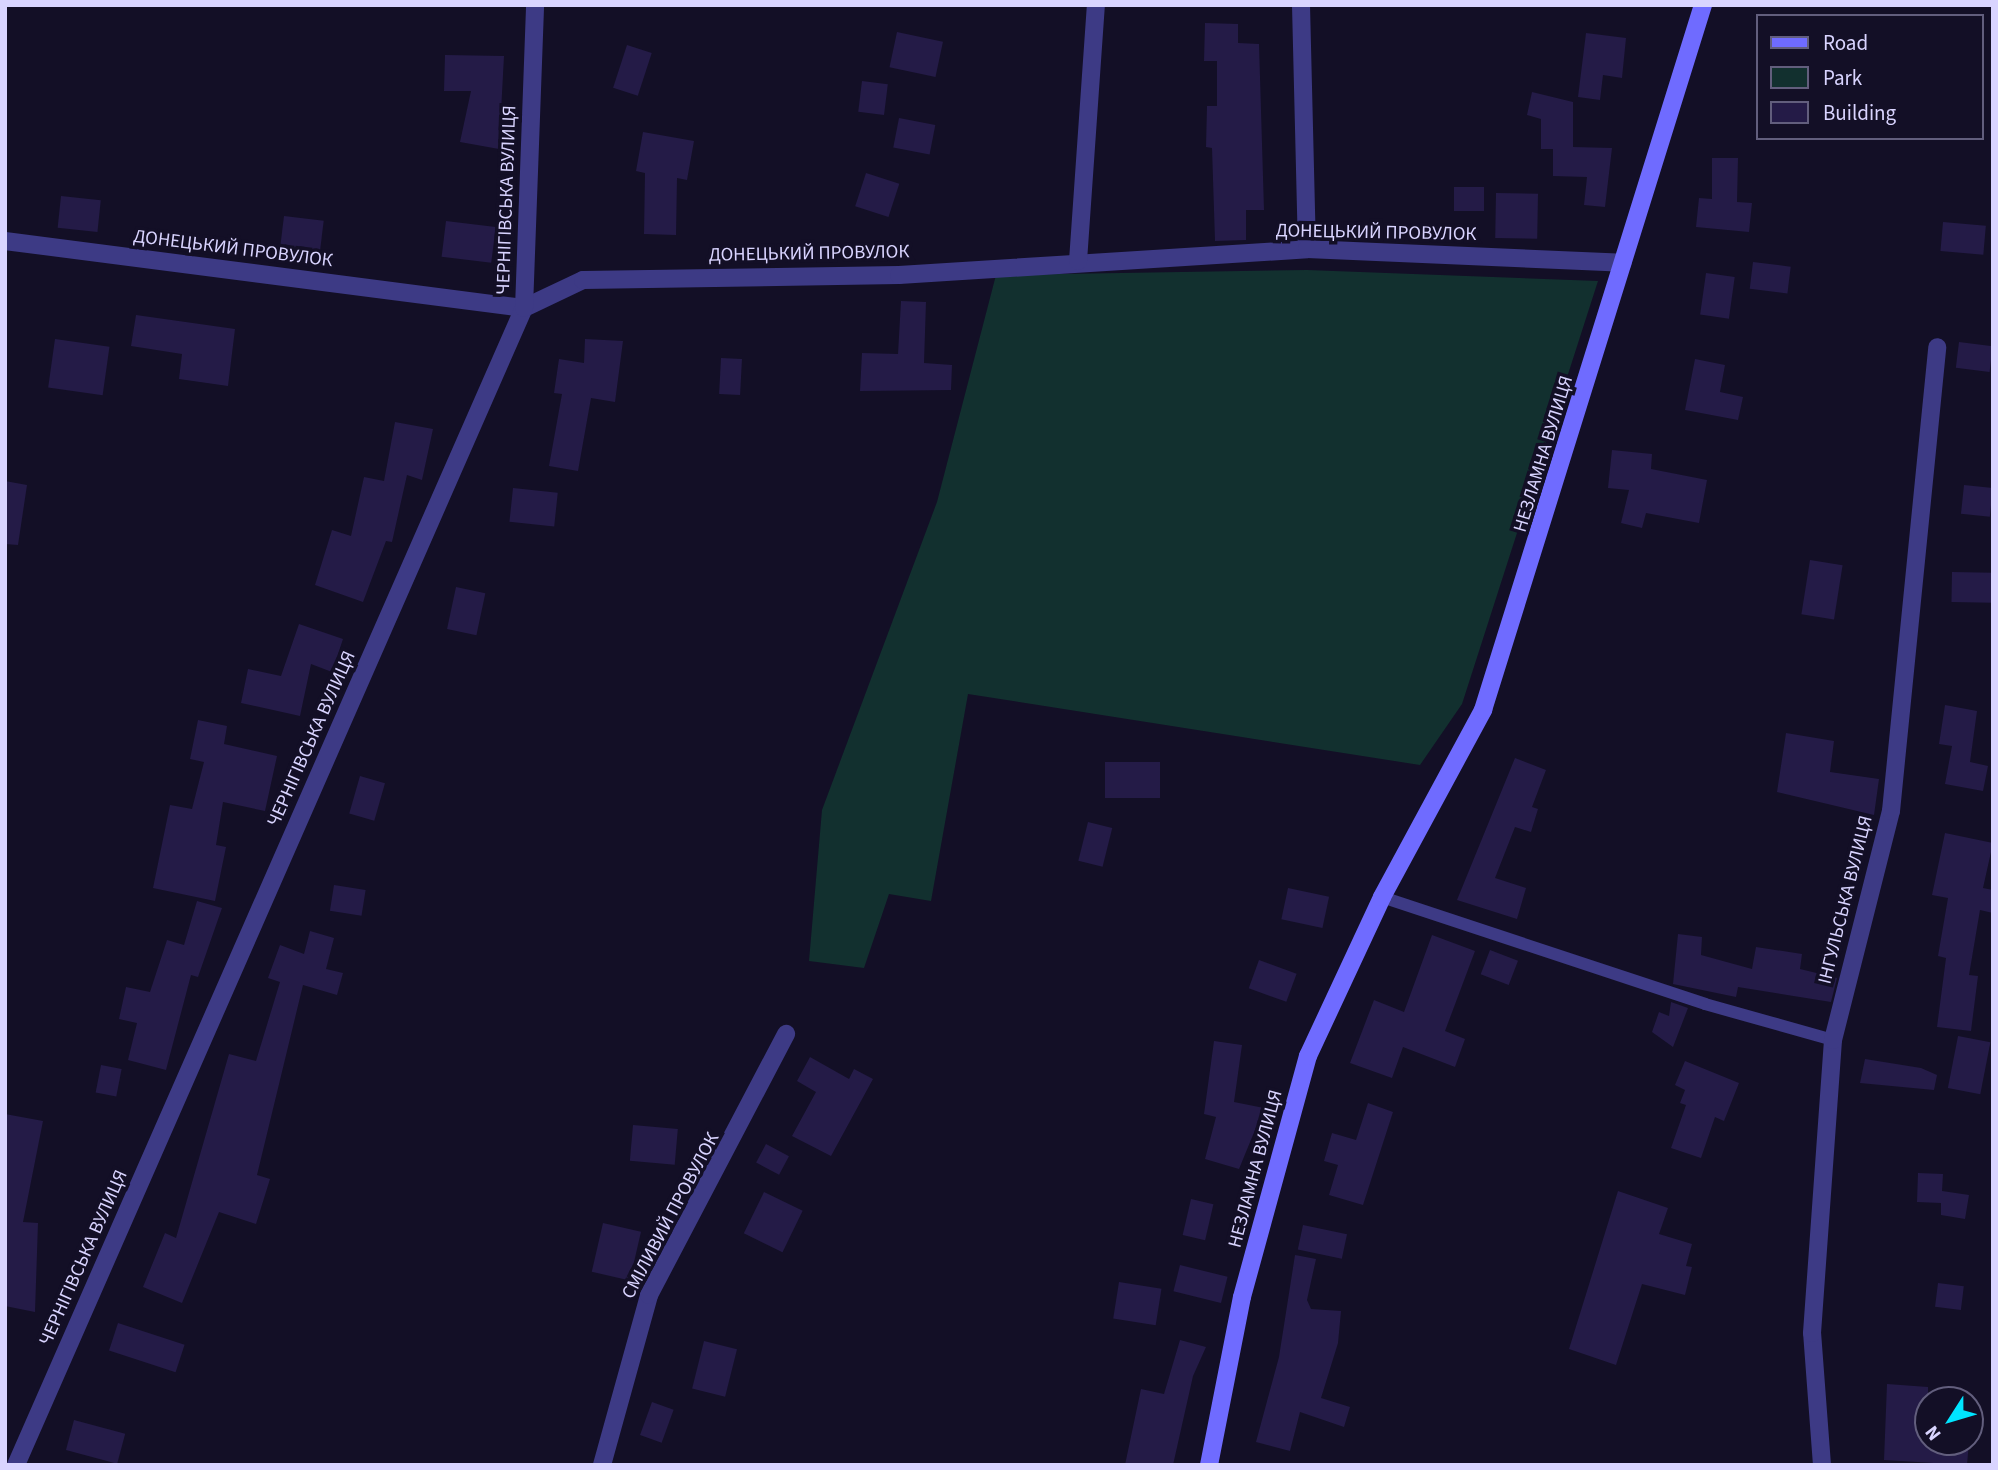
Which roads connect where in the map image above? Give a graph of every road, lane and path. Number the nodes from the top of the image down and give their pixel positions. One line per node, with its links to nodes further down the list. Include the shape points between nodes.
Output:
1 (535, 5): 9 (street, ЧЕРНІГІВСЬКА ВУЛИЦЯ)
2 (1096, 5): 7 (street)
3 (1301, 5): 6 (street)
4 (1703, 5): 8 (street, НЕЗЛАМНА ВУЛИЦЯ)
5 (5, 241): 9 (street, ДОНЕЦЬКИЙ ПРОВУЛОК)
6 (1307, 249): 7 (street, ДОНЕЦЬКИЙ ПРОВУЛОК); 8 (street, ДОНЕЦЬКИЙ ПРОВУЛОК)
7 (1079, 261): 9 (street, ДОНЕЦЬКИЙ ПРОВУЛОК, via 899,275 583,280)
8 (1623, 263): 11 (street, НЕЗЛАМНА ВУЛИЦЯ, via 1483,710)
9 (524, 308): 14 (street, ЧЕРНІГІВСЬКА ВУЛИЦЯ)
10 (1937, 347): 13 (street, ІНГУЛЬСЬКА ВУЛИЦЯ, via 1891,811)
11 (1382, 897): 13 (lane, via 1704,1004); 16 (street, НЕЗЛАМНА ВУЛИЦЯ, via 1308,1056 1242,1297)
12 (786, 1034): 15 (street, СМІЛИВИЙ ПРОВУЛОК, via 649,1295)
13 (1833, 1040): 17 (street, ІНГУЛЬСЬКА ВУЛИЦЯ, via 1812,1333)
14 (16, 1465)
15 (602, 1465)
16 (1209, 1465)
17 (1822, 1465)

